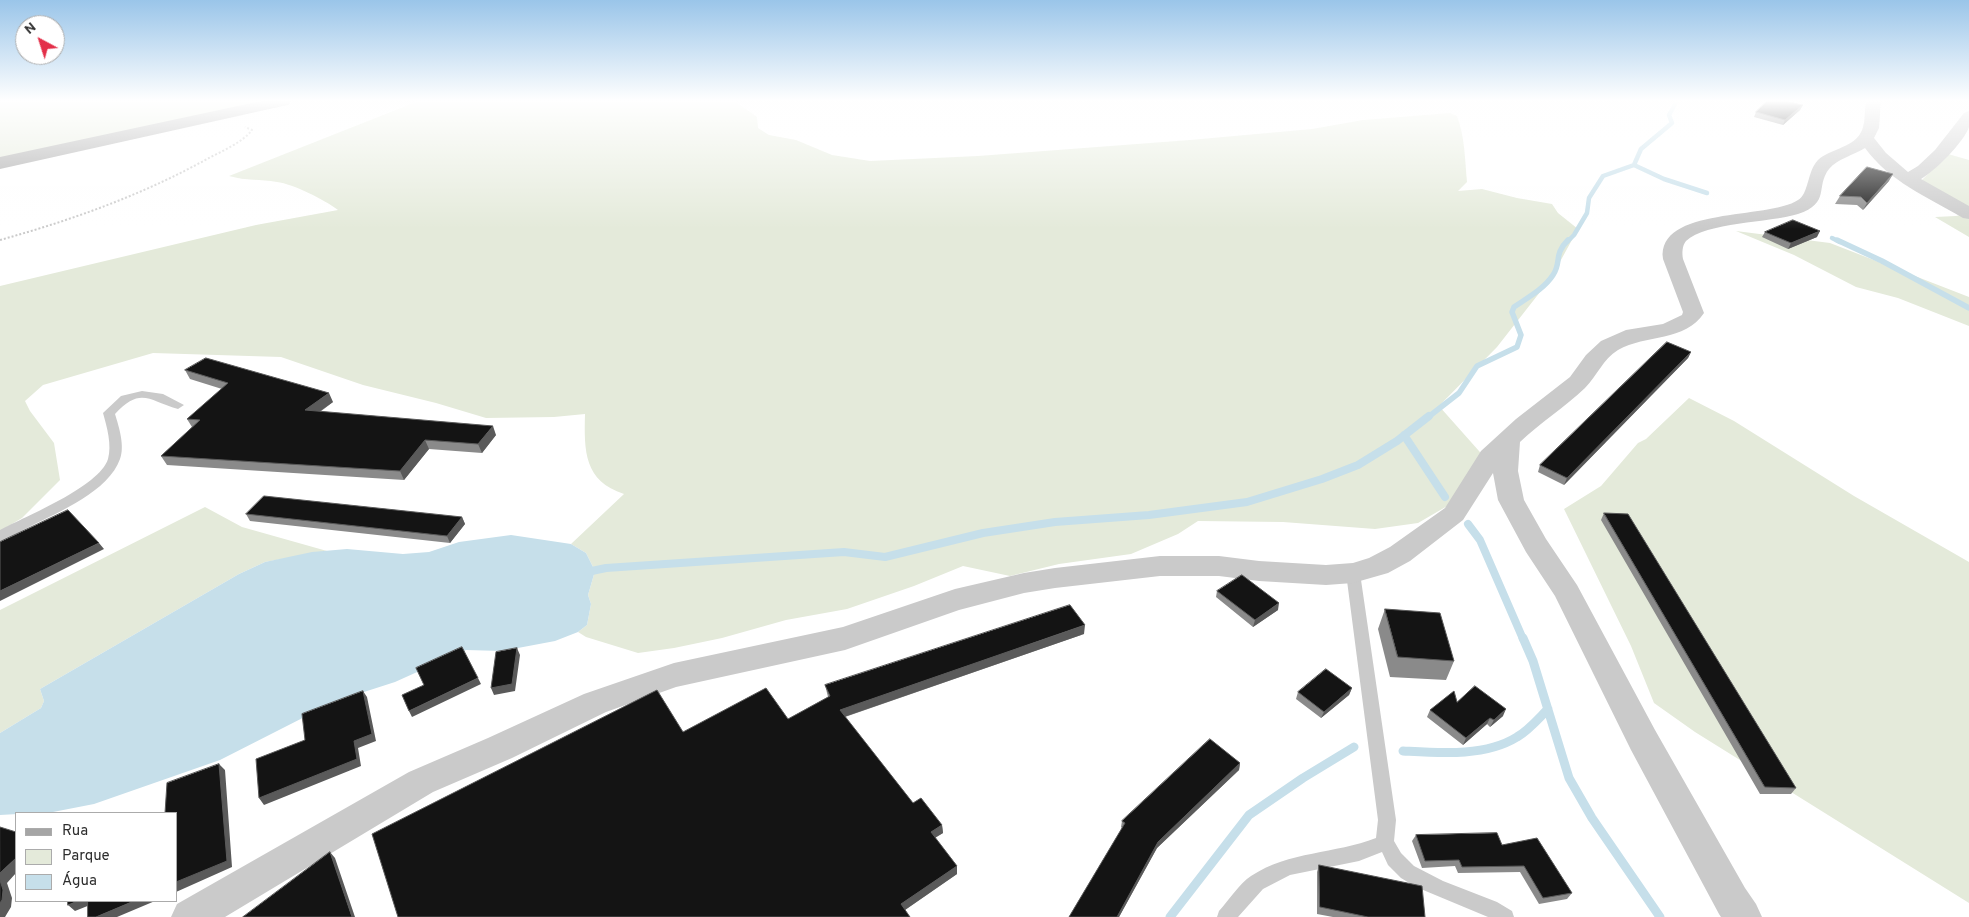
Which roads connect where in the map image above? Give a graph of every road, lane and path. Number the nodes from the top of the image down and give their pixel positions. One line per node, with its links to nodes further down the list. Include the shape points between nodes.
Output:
1 (88, 144): 6 (main road)
2 (234, 144): 9 (path, via 180,174 100,208)
3 (1856, 144): 11 (street, via 1823,164 1814,182 1812,197 1805,204 1762,217 1703,225 1681,236 1672,250 1674,264 1694,313 1689,319 1669,330 1634,335 1609,346 1578,382)
4 (1871, 144): 7 (street, via 1887,165)
5 (1948, 144): 7 (street, via 1916,177)
6 (0, 163)
7 (1906, 179): 8 (street)
8 (1969, 214)
9 (0, 240)
10 (178, 404): 12 (lane, via 151,393 121,402 109,413 114,461 108,470 87,490)
11 (1508, 439): 13 (street, via 1478,472 1469,493 1454,514 1400,554 1378,566); 18 (street, via 1505,471 1510,500 1567,592 1643,740)
12 (0, 536)
13 (1353, 573): 14 (lane, via 1387,820); 15 (street, via 1326,575 1219,566 1160,566 1055,578 955,600 845,638 674,675 595,703 421,782)
14 (1386, 842): 16 (lane, via 1359,853 1287,867 1256,883); 17 (lane, via 1396,860 1412,874 1440,890 1496,910)
15 (190, 917)
16 (1226, 917)
17 (1505, 917)
18 (1743, 917)

